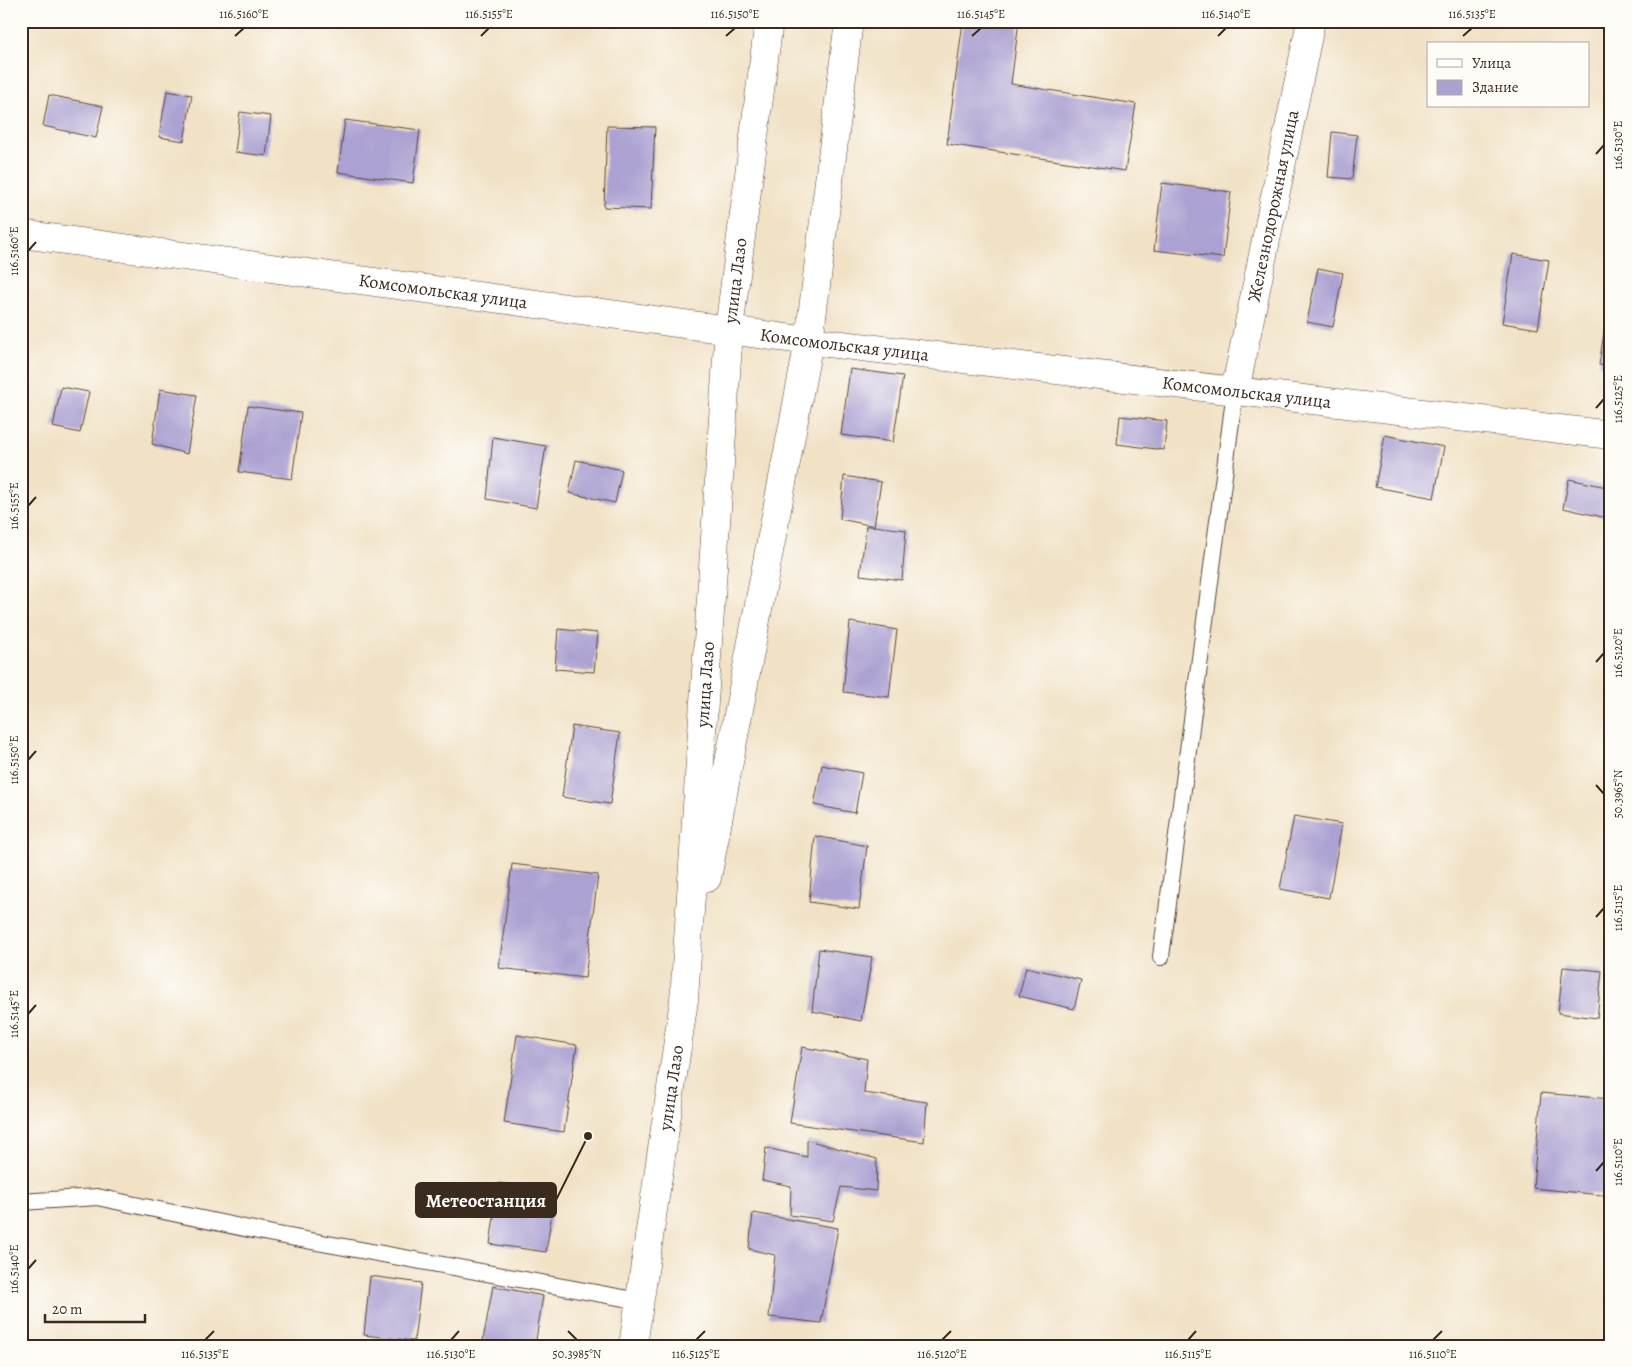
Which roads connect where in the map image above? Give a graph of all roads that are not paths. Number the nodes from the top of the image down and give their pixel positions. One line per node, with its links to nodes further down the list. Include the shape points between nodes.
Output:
1 (769, 21): 5 (street, улица Лазо)
2 (849, 21): 6 (street)
3 (1311, 21): 7 (street, Железнодорожная улица)
4 (21, 234): 5 (street, Комсомольская улица)
5 (729, 329): 6 (street, Комсомольская улица); 10 (street, улица Лазо)
6 (808, 340): 7 (street, Комсомольская улица); 10 (street)
7 (1235, 391): 8 (street, Комсомольская улица); 9 (lane)
8 (1611, 435)
9 (1162, 956)
10 (684, 1000): 12 (street, улица Лазо)
11 (21, 1202): 12 (lane, via 97,1197 273,1234)
12 (640, 1301): 13 (street, улица Лазо)
13 (633, 1346)

